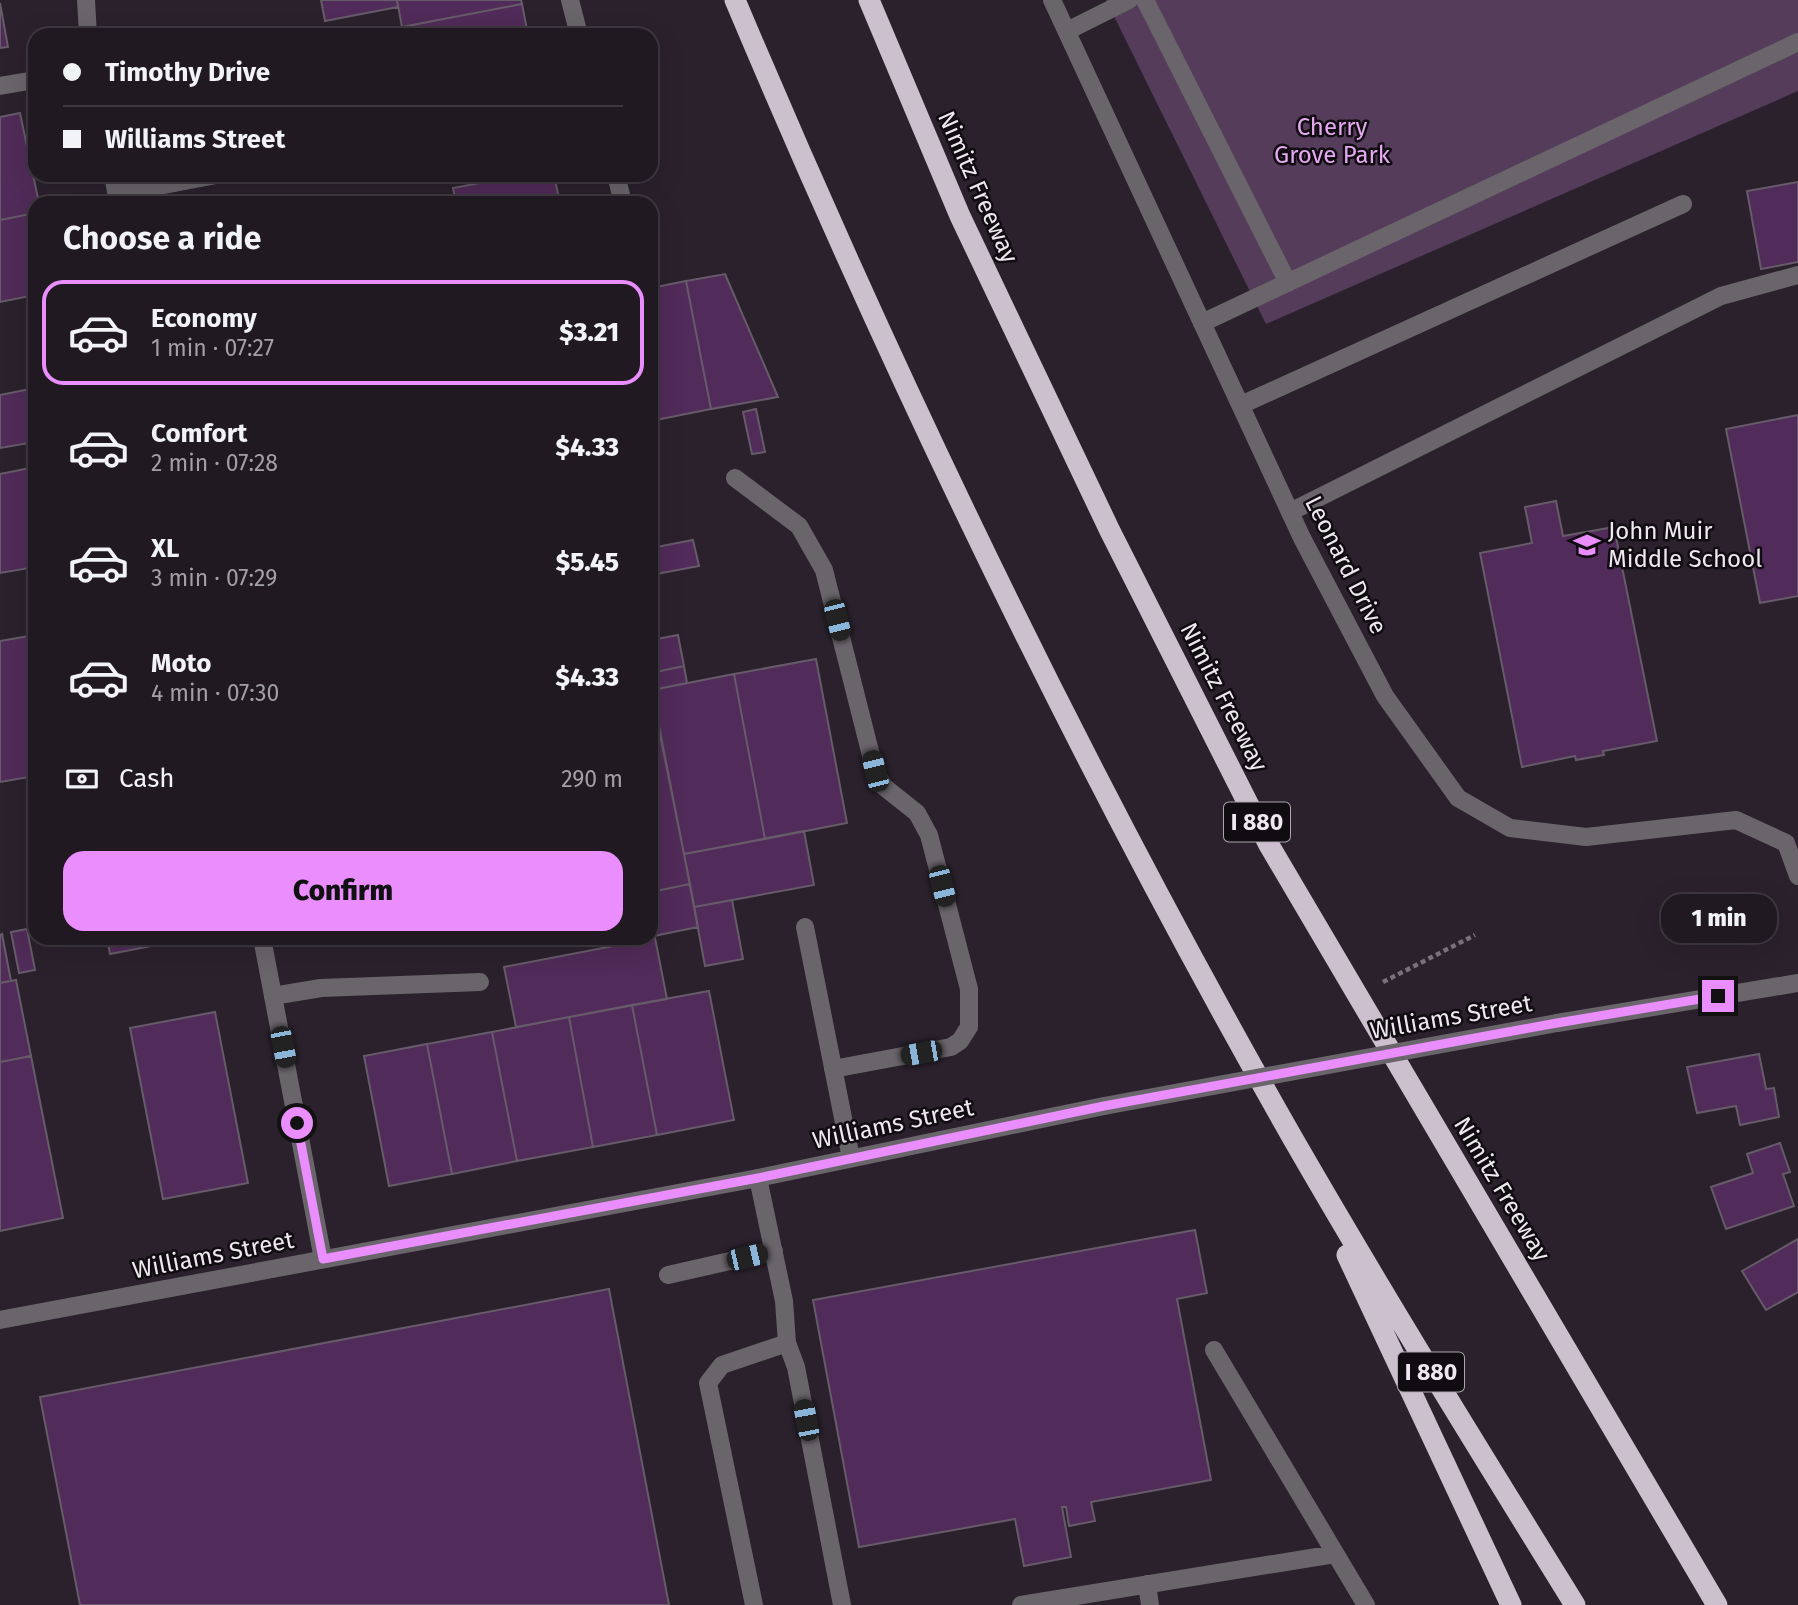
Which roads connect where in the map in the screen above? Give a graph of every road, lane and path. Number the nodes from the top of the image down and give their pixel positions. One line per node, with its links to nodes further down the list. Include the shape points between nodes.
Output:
1 (86, 0): 8 (street)
2 (570, 0): 9 (street)
3 (735, 0): 32 (highway, I 880, via 856,279 992,569 1132,843)
4 (869, 0): 29 (highway, Nimitz Freeway / I 880, via 960,216 1110,531 1269,845)
5 (1052, 0): 10 (street, Leonard Drive)
6 (1129, 0): 10 (street)
7 (1144, 0): 18 (street)
8 (88, 28)
9 (577, 28)
10 (1067, 31): 19 (street, Leonard Drive)
11 (1798, 42): 18 (street)
12 (28, 81): 13 (street)
13 (0, 86)
14 (187, 182): 15 (street)
15 (129, 196)
16 (1683, 204): 20 (street)
17 (1798, 275): 22 (street, via 1721,296)
18 (1288, 283): 19 (street)
19 (1202, 323): 20 (street, Leonard Drive)
20 (1241, 405): 22 (street, Leonard Drive)
21 (735, 478): 31 (street, via 799,526 824,570 875,771 883,786 917,813 929,835 969,989 968,1027 951,1047)
22 (1290, 512): 23 (street, Leonard Drive, via 1385,696 1458,798 1510,828 1586,836 1736,820 1786,843)
23 (1798, 876)
24 (805, 927): 31 (street)
25 (1475, 935): 29 (path)
26 (263, 945): 30 (street)
27 (480, 982): 30 (street, via 321,988)
28 (1798, 983): 33 (street, Williams Street, bridge, via 1104,1106)
29 (1357, 995): 50 (highway, Nimitz Freeway / I 880)
30 (273, 996): 36 (street)
31 (833, 1069): 33 (street)
32 (1292, 1136): 48 (highway); 49 (highway, I 880)
33 (851, 1158): 34 (street, Williams Street)
34 (758, 1178): 35 (street); 36 (street, Williams Street)
35 (774, 1251): 37 (street); 39 (street)
36 (323, 1259): 38 (street, Williams Street)
37 (668, 1275)
38 (0, 1320)
39 (787, 1343): 43 (street, via 722,1365 708,1383); 44 (street, via 796,1367)
40 (1214, 1350): 41 (street)
41 (1335, 1554): 42 (street); 47 (street)
42 (1147, 1584): 45 (street); 46 (street)
43 (754, 1605)
44 (842, 1605)
45 (1021, 1605)
46 (1150, 1605)
47 (1366, 1605)
48 (1511, 1605)
49 (1575, 1605)
50 (1717, 1605)

